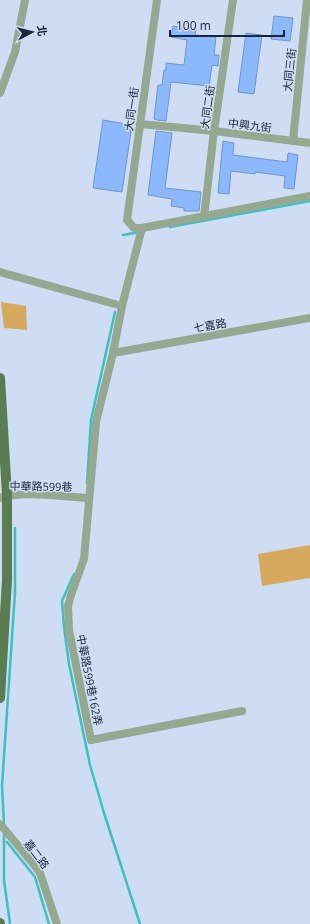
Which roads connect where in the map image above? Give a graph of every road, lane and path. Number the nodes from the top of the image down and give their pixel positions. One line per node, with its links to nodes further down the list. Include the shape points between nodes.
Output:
1 (25, 0): 5 (street, via 15,52)
2 (157, 0): 6 (street, 大同一街)
3 (233, 0): 7 (street, 大同二街)
4 (307, 0): 8 (street, 大同三街)
5 (0, 93)
6 (140, 124): 7 (street, 中興九街); 12 (street, 大同一街, via 127,220 134,228)
7 (214, 131): 8 (street, 中興九街); 11 (street, 大同二街)
8 (293, 142): 9 (street, 中興九街)
9 (310, 143)
10 (310, 196): 11 (street)
11 (204, 217): 12 (street)
12 (142, 228): 14 (street)
13 (0, 272): 14 (street)
14 (122, 306): 16 (street)
15 (310, 318): 16 (street, 七嘉路)
16 (113, 353): 19 (street, via 96,422)
17 (0, 378): 18 (main road)
18 (4, 496): 19 (street, 中華路599巷, via 23,494); 20 (main road, via 7,580)
19 (85, 498): 21 (street, 中華路599巷162弄, via 84,559 68,606 69,630 91,740)
20 (0, 698)
21 (242, 711)
22 (0, 824): 23 (street, 嘉二路, via 40,873)
23 (57, 924)

